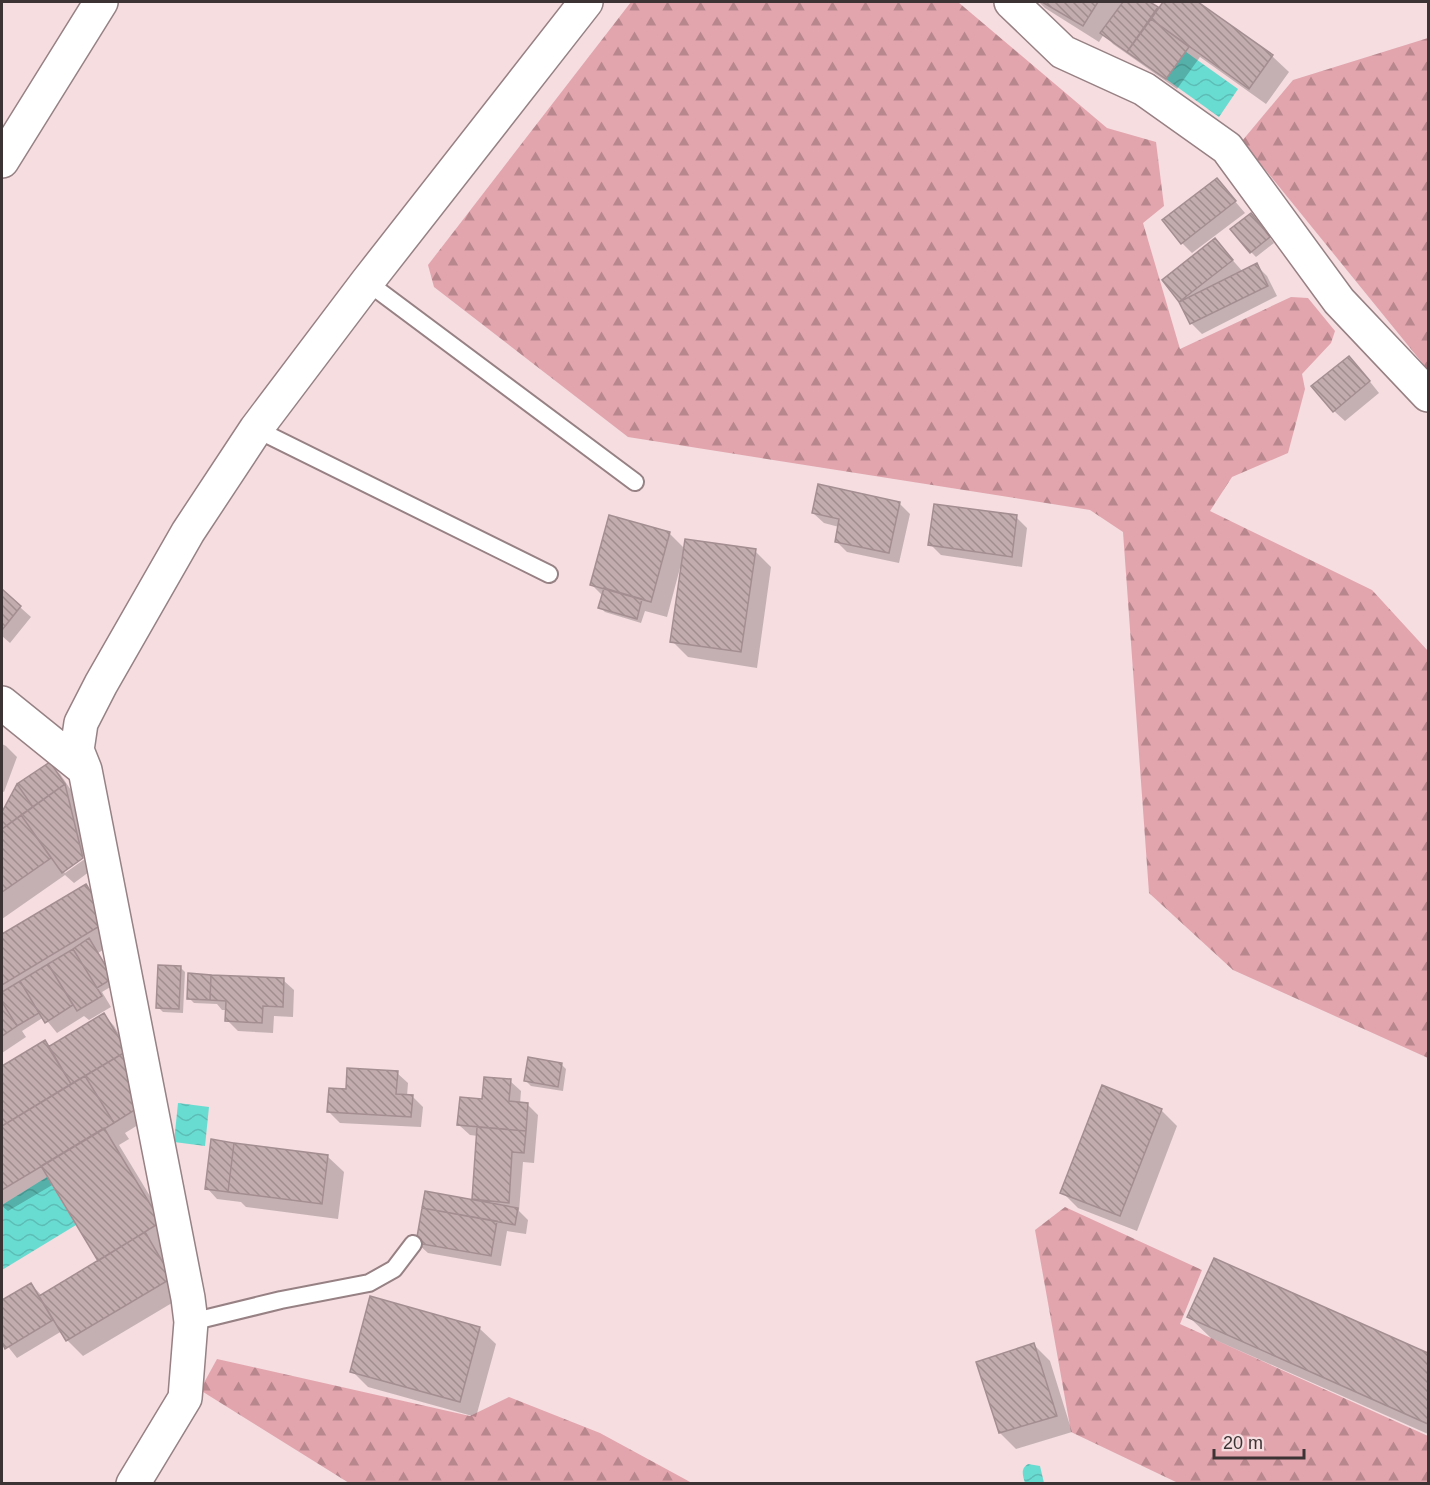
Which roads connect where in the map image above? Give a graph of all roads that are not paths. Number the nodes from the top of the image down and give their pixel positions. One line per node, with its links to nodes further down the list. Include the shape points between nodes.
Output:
1 (101, 2): 4 (street)
2 (586, 2): 5 (street)
3 (1011, 2): 6 (street, via 1063,52 1144,89 1227,148 1338,301)
4 (2, 161)
5 (367, 282): 7 (street); 8 (lane)
6 (1428, 395)
7 (256, 429): 9 (lane); 11 (street, via 188,532 81,723 77,750)
8 (635, 482)
9 (549, 574)
10 (2, 703): 11 (street)
11 (85, 770): 13 (street)
12 (413, 1244): 13 (lane, via 394,1269 369,1283)
13 (191, 1322): 14 (street, via 185,1398)
14 (132, 1484)

